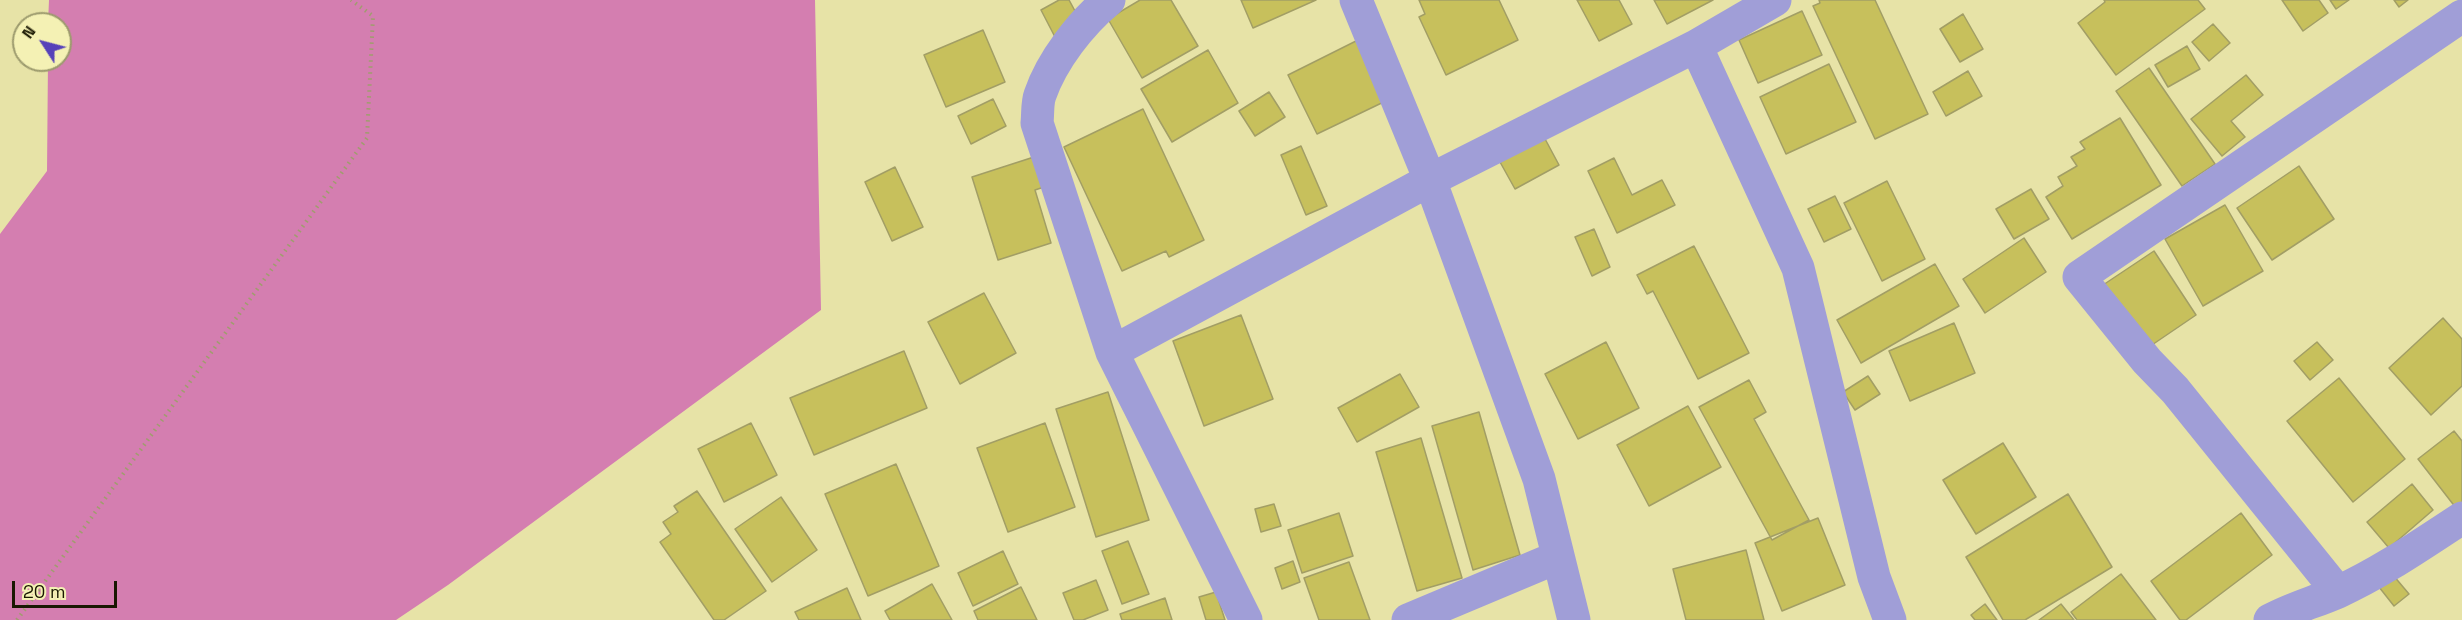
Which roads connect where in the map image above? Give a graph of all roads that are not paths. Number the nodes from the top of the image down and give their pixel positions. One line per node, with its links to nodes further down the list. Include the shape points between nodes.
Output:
1 (1109, 0): 7 (street, via 1093,13 1060,57 1040,96 1037,123)
2 (1356, 0): 6 (street)
3 (1774, 0): 5 (street)
4 (2462, 16): 10 (street, via 2079,277)
5 (1696, 46): 6 (street); 14 (street, via 1798,268 1874,577)
6 (1430, 180): 7 (street); 9 (street, via 1539,479)
7 (1112, 352): 11 (street)
8 (2462, 518): 10 (street, via 2402,558)
9 (1558, 557): 12 (street); 13 (street)
10 (2338, 592): 15 (street)
11 (1246, 620)
12 (1408, 620)
13 (1574, 620)
14 (1890, 620)
15 (2270, 620)

